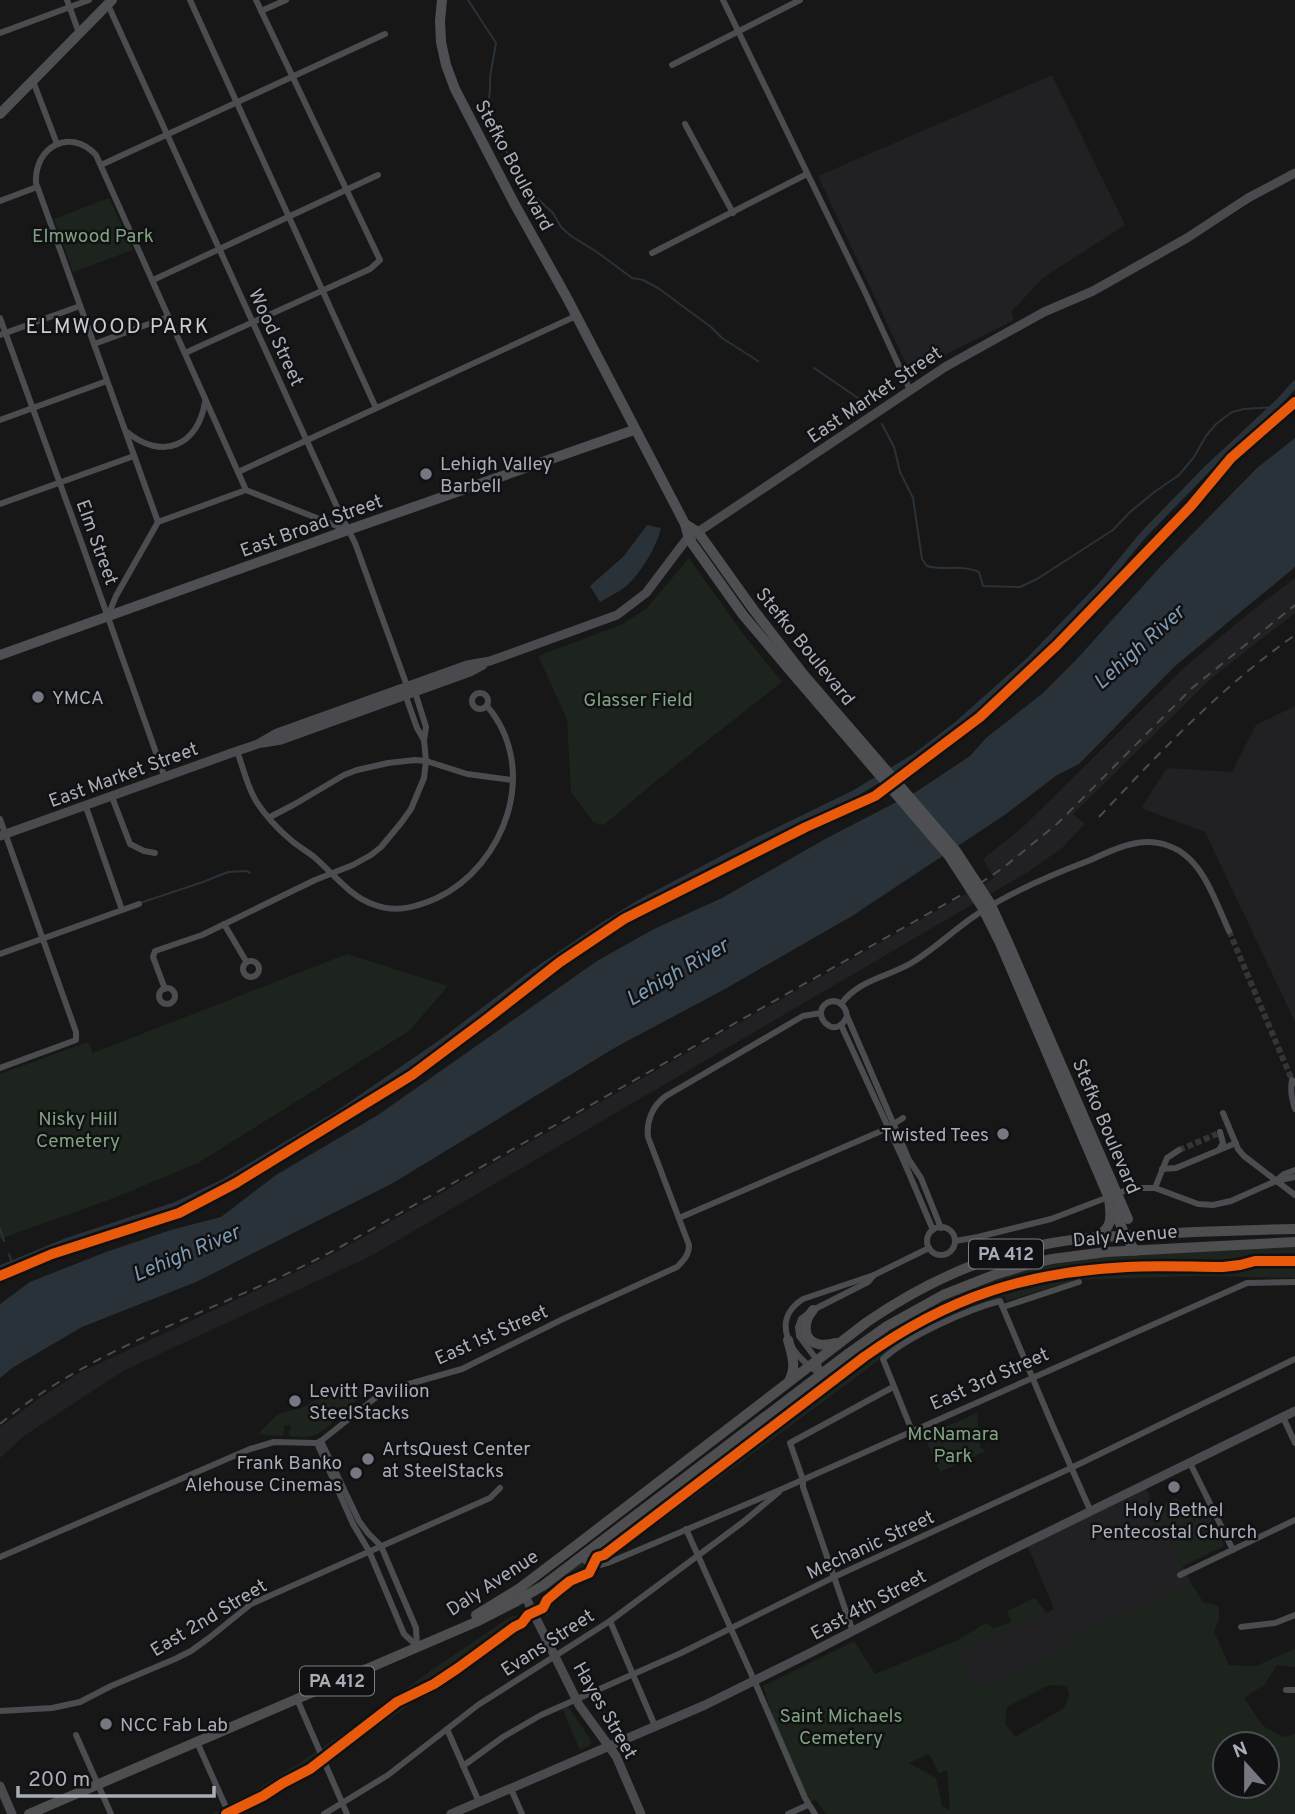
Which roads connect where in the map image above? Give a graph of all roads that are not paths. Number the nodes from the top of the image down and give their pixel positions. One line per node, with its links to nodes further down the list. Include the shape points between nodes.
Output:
1 (67, 0): 10 (street)
2 (89, 0): 10 (street)
3 (190, 0): 19 (street)
4 (256, 0): 11 (street)
5 (286, 0): 11 (street)
6 (442, 0): 38 (main road, Stefko Boulevard, via 441,42 452,83)
7 (723, 0): 12 (street)
8 (800, 0): 12 (street)
9 (110, 3): 14 (main road); 22 (street, Wood Street)
10 (70, 8): 13 (street); 14 (street)
11 (261, 12): 17 (street)
12 (739, 32): 16 (street); 26 (street)
13 (0, 33)
14 (79, 33): 18 (main road)
15 (385, 34): 17 (street)
16 (672, 65)
17 (293, 77): 19 (street); 29 (street)
18 (33, 80): 20 (main road); 23 (street)
19 (236, 102): 22 (street); 32 (street)
20 (0, 114)
21 (685, 124): 31 (street)
22 (167, 134): 24 (street); 33 (street, Wood Street)
23 (57, 144): 24 (street, via 84,145); 28 (street, via 38,164)
24 (101, 165): 35 (street)
25 (1295, 173): 46 (street, East Market Street, via 1093,291 962,356)
26 (807, 174): 31 (street); 46 (street)
27 (377, 176): 29 (street)
28 (37, 187): 30 (street); 37 (street)
29 (347, 190): 32 (street); 36 (street, via 380,260)
30 (0, 201)
31 (733, 213): 34 (street)
32 (289, 217): 33 (street); 36 (street)
33 (219, 250): 35 (street); 41 (street, Wood Street)
34 (652, 253)
35 (153, 280): 39 (street)
36 (322, 290): 41 (street); 49 (street)
37 (80, 306): 42 (street); 43 (street)
38 (576, 316): 49 (street); 51 (main road, Stefko Boulevard)
39 (168, 317): 43 (street); 44 (street)
40 (0, 318): 42 (street, Elm Street)
41 (253, 322): 44 (street); 53 (street, Wood Street)
42 (3, 334): 48 (street, Elm Street)
43 (93, 344): 45 (street)
44 (185, 353): 47 (street)
45 (107, 381): 48 (street); 52 (street)
46 (910, 390): 61 (street, East Market Street)
47 (206, 399): 52 (street, via 200,423 182,442 156,447); 55 (street)
48 (33, 408): 50 (street); 56 (street, Elm Street)
49 (376, 408): 53 (street)
50 (0, 420)
51 (634, 430): 60 (main road, East Broad Street); 61 (main road, Stefko Boulevard)
52 (125, 431): 54 (street)
53 (306, 440): 55 (street); 60 (street, Wood Street)
54 (134, 456): 56 (street); 59 (street)
55 (238, 471): 57 (street)
56 (60, 483): 58 (street); 62 (street, Elm Street)
57 (246, 490): 59 (street); 60 (street)
58 (0, 504)
59 (158, 522): 62 (street)
60 (348, 530): 62 (main road, East Broad Street); 65 (street, Wood Street)
61 (694, 536): 64 (main road, Stefko Boulevard, via 743,615); 65 (street, East Market Street, via 646,593 617,615 467,665)
62 (108, 616): 63 (main road, East Broad Street); 69 (street, Elm Street)
63 (0, 655)
64 (801, 677): 107 (main road, Stefko Boulevard, bridge, via 949,856 982,907); 109 (main road, Stefko Boulevard, bridge, via 956,851 990,903)
65 (409, 692): 67 (street, East Market Street, via 278,733); 68 (street, Wood Street)
66 (486, 706): 70 (street, via 504,736)
67 (237, 751): 69 (street, East Market Street); 73 (street, via 256,800)
68 (426, 761): 70 (street, via 467,775); 73 (street, via 357,770); 77 (street, Wood Street, via 418,795 391,836 371,855)
69 (165, 778): 71 (street, East Market Street)
70 (512, 780): 77 (street, via 507,817 494,847 462,884 445,894 410,908 390,909 360,899)
71 (112, 797): 72 (street, East Market Street); 76 (street, via 130,844)
72 (86, 807): 75 (street, East Market Street); 79 (street)
73 (270, 817): 77 (street)
74 (0, 819): 75 (street)
75 (3, 835): 82 (street)
76 (155, 853)
77 (333, 873): 80 (street, Wood Street)
78 (139, 904): 79 (street)
79 (122, 910): 82 (street)
80 (225, 924): 84 (street); 85 (street, Wood Street, via 155,951)
81 (1228, 930): 86 (street, via 1202,873 1191,860 1169,845 1134,844 1022,889 912,962 857,987)
82 (42, 939): 83 (street); 90 (street, via 76,1040)
83 (0, 954)
84 (246, 961)
85 (165, 989)
86 (841, 1004): 87 (street, via 827,1003); 88 (street)
87 (821, 1013): 89 (street, via 827,1025); 108 (street, via 803,1016 658,1102 649,1119 648,1138)
88 (847, 1016): 89 (street); 95 (street)
89 (841, 1025): 95 (street)
90 (0, 1068)
91 (1293, 1084): 92 (street); 93 (street)
92 (1295, 1096)
93 (1295, 1109)
94 (903, 1118): 95 (street)
95 (890, 1125): 108 (street); 110 (street, via 921,1178); 112 (street)
96 (1229, 1128): 97 (street); 97 (street, via 1224,1116); 98 (street)
97 (1218, 1133): 99 (street, via 1223,1143)
98 (1236, 1143): 99 (street); 104 (street, via 1244,1156)
99 (1219, 1149): 101 (street, via 1177,1168)
100 (1179, 1150): 101 (street, via 1167,1157)
101 (1162, 1169): 105 (street)
102 (1295, 1170): 104 (street)
103 (1295, 1177): 104 (street)
104 (1276, 1181): 105 (street, via 1213,1205); 106 (street)
105 (1155, 1188): 115 (street, via 1126,1189 1051,1219)
106 (1295, 1195)
107 (1109, 1198): 109 (highway)
108 (679, 1218): 135 (street, East 1st Street, via 689,1252 677,1267 462,1369 384,1391)
109 (1119, 1222): 113 (main road, Stefko Boulevard); 114 (highway)
110 (941, 1228): 112 (street); 115 (street, via 952,1233)
111 (1295, 1229): 113 (highway, Daly Avenue / PA 412)
112 (933, 1230): 117 (street)
113 (1130, 1235): 114 (highway, Daly Avenue / PA 412); 118 (main road, Stefko Boulevard)
114 (1096, 1237): 125 (highway, Daly Avenue / PA 412, via 1027,1248 959,1270 905,1297)
115 (955, 1241): 117 (street, via 947,1254)
116 (1295, 1242): 118 (highway, Daly Avenue / PA 412)
117 (929, 1248): 119 (street)
118 (1136, 1251): 128 (highway, Daly Avenue / PA 412, via 1052,1259 965,1286 887,1326)
119 (874, 1275): 123 (street); 124 (street, via 799,1302 786,1321)
120 (1079, 1282): 122 (street)
121 (1295, 1282): 129 (street, East 3rd Street, via 1247,1283)
122 (1001, 1304): 129 (street); 131 (street, via 978,1308 899,1346 883,1359)
123 (813, 1310): 125 (highway, via 806,1333 820,1345); 127 (street, via 801,1319 798,1330)
124 (788, 1340): 127 (street); 130 (highway, via 794,1366)
125 (839, 1343): 127 (highway, Daly Avenue / PA 412)
126 (1295, 1359): 138 (street, Mechanic Street)
127 (812, 1363): 128 (street); 130 (highway, Daly Avenue / PA 412)
128 (821, 1374): 150 (highway, Daly Avenue / PA 412)
129 (1032, 1378): 134 (street, East 3rd Street); 138 (street)
130 (789, 1381): 153 (highway, Daly Avenue / PA 412)
131 (893, 1387): 134 (street); 139 (street, via 789,1443)
132 (1295, 1411): 133 (street, East 4th Street)
133 (1283, 1418): 136 (street); 137 (street, East 4th Street)
134 (912, 1431): 139 (street, East 3rd Street)
135 (319, 1442): 145 (street, via 359,1521); 147 (street); 149 (street, via 274,1443 250,1449)
136 (1295, 1443)
137 (1190, 1463): 142 (street, East 4th Street); 146 (street)
138 (1071, 1468): 142 (street); 152 (street, Mechanic Street)
139 (803, 1480): 141 (street, East 3rd Street); 152 (street)
140 (500, 1488): 145 (street, East 2nd Street, via 490,1498)
141 (782, 1489): 144 (street, East 3rd Street); 148 (street, Evans Street)
142 (1091, 1512): 158 (street, East 4th Street)
143 (1295, 1520): 146 (street)
144 (687, 1529): 148 (street); 150 (street, East 3rd Street, via 598,1566 588,1565)
145 (381, 1546): 147 (street, East 2nd Street); 159 (street, via 416,1628)
146 (1233, 1550): 151 (street)
147 (369, 1551): 159 (street, via 404,1634); 167 (street, East 2nd Street, via 251,1604 191,1651 80,1702 52,1709)
148 (698, 1555): 155 (street, Evans Street); 157 (street)
149 (0, 1557)
150 (581, 1557): 153 (highway, Daly Avenue / PA 412)
151 (1180, 1575)
152 (834, 1577): 157 (street, Mechanic Street); 158 (street)
153 (523, 1592): 159 (highway, Daly Avenue / PA 412, via 476,1622); 160 (street, Hayes Street)
154 (1295, 1615): 156 (street, via 1269,1625)
155 (610, 1621): 160 (street, Evans Street); 161 (street)
156 (1241, 1626)
157 (731, 1629): 161 (street, Mechanic Street); 162 (street)
158 (853, 1632): 162 (street, East 4th Street)
159 (417, 1646): 165 (highway, PA 412)
160 (555, 1656): 166 (street, Hayes Street); 169 (street, Evans Street)
161 (633, 1675): 166 (street, Mechanic Street); 168 (street)
162 (754, 1680): 168 (street, East 4th Street); 179 (street)
163 (1286, 1690): 164 (street)
164 (1295, 1690)
165 (298, 1699): 171 (highway, PA 412); 178 (street)
166 (575, 1699): 172 (street, Hayes Street); 173 (street, Mechanic Street, via 514,1730)
167 (0, 1711)
168 (655, 1726): 172 (street, East 4th Street)
169 (447, 1729): 173 (street); 178 (street, Evans Street, via 388,1775)
170 (76, 1735): 174 (street)
171 (197, 1742): 174 (highway, PA 412); 183 (street)
172 (609, 1746): 176 (street, East 4th Street); 188 (street, Hayes Street)
173 (463, 1766): 177 (street)
174 (98, 1785): 181 (highway, PA 412); 182 (street)
175 (0, 1786): 180 (street)
176 (511, 1788): 177 (street, East 4th Street); 187 (street)
177 (479, 1802): 186 (street, East 4th Street)
178 (342, 1803): 184 (street, Evans Street); 185 (street)
179 (808, 1805): 189 (street); 190 (street)
180 (12, 1814)
181 (29, 1814)
182 (111, 1814)
183 (229, 1814)
184 (324, 1814)
185 (347, 1814)
186 (451, 1814)
187 (522, 1814)
188 (640, 1814)
189 (788, 1814)
190 (815, 1814)

